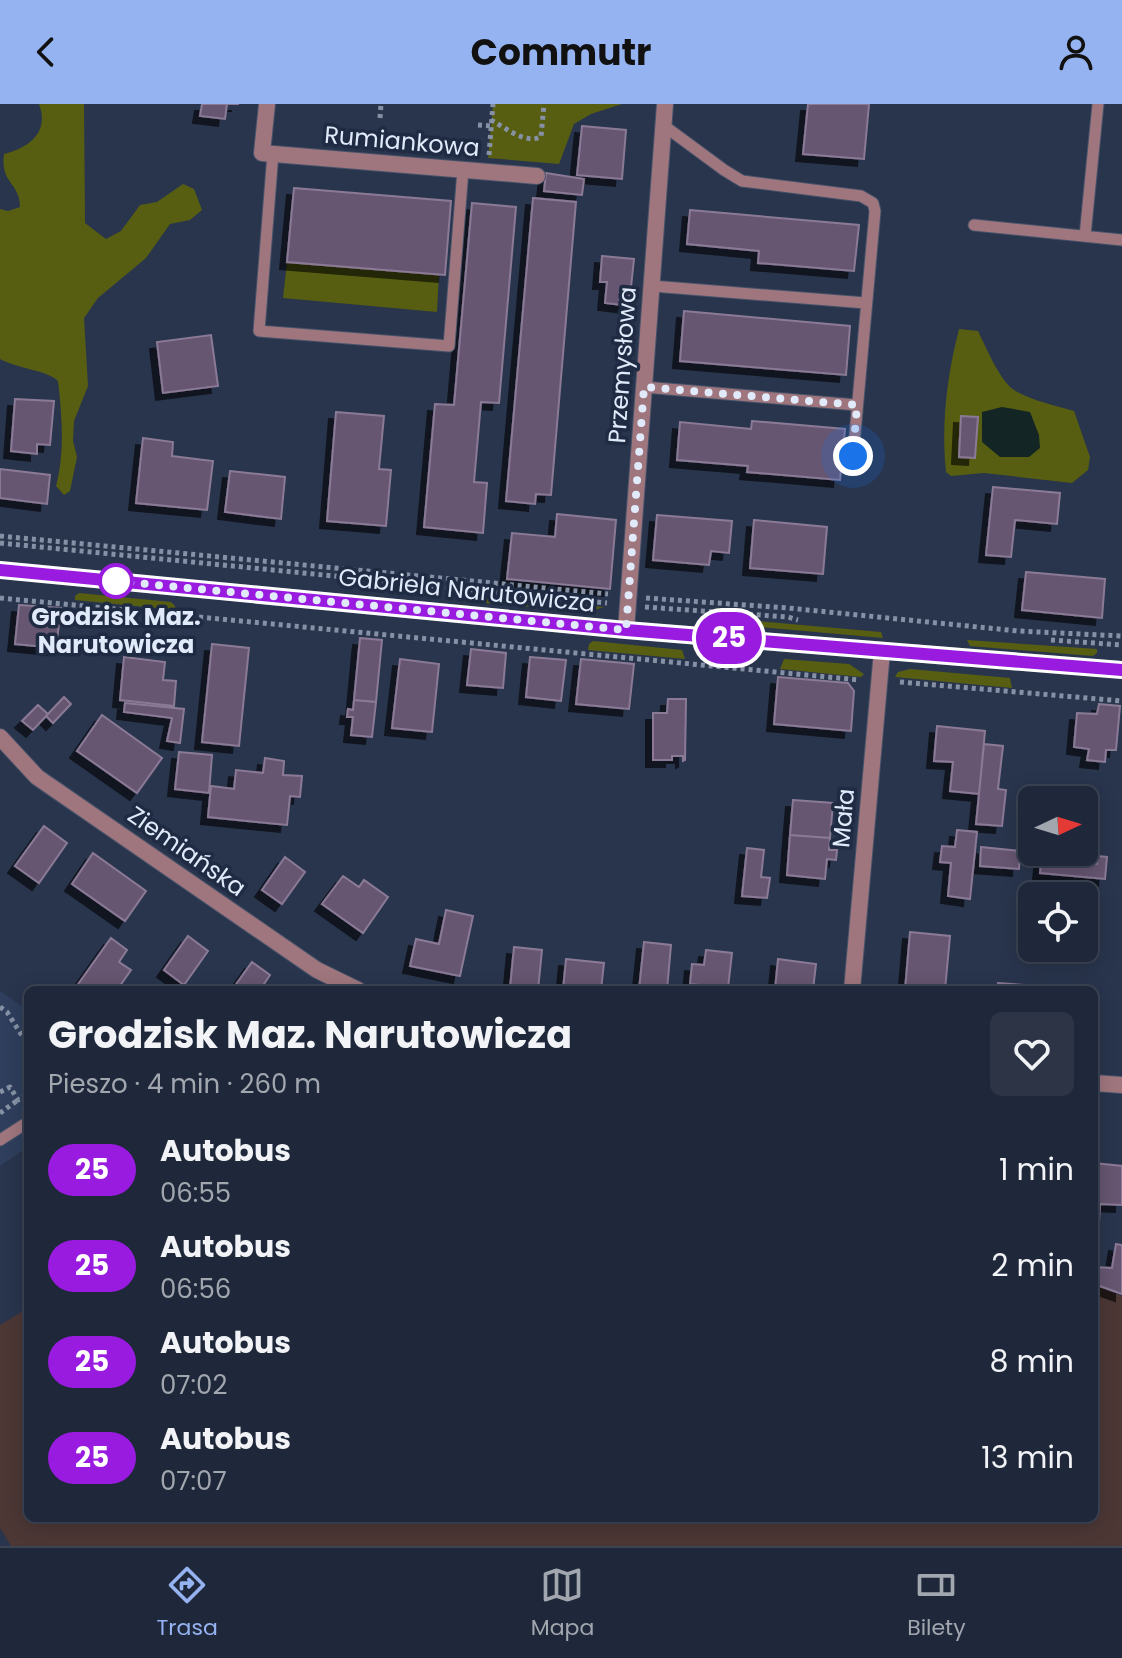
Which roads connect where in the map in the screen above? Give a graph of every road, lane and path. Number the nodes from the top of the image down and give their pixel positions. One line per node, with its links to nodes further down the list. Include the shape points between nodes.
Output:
1 (267, 104): 11 (street)
2 (381, 104): 7 (path)
3 (493, 104): 8 (path)
4 (544, 104): 8 (path, via 538,139)
5 (665, 104): 10 (street, Przemysłowa)
6 (1098, 104): 16 (lane)
7 (380, 118)
8 (491, 123): 9 (path); 13 (path)
9 (478, 125)
10 (663, 125): 18 (street, Przemysłowa); 19 (lane, via 742,181 861,196 873,203)
11 (268, 153): 12 (street, Rumiankowa); 12 (lane, via 259,331 449,346)
12 (463, 170): 13 (street, Rumiankowa)
13 (487, 172): 14 (street, Rumiankowa)
14 (537, 176)
15 (974, 225): 16 (lane)
16 (1085, 236): 17 (lane)
17 (1122, 240)
18 (652, 286): 19 (lane); 20 (street, Przemysłowa)
19 (866, 303): 21 (lane)
20 (644, 387): 21 (lane); 27 (street, Przemysłowa)
21 (857, 405): 22 (lane)
22 (853, 456)
23 (0, 536): 27 (path)
24 (0, 543): 27 (path)
25 (0, 570): 29 (street, Gabriela Narutowicza)
26 (0, 598): 35 (path)
27 (628, 600): 28 (path); 29 (street, Przemysłowa); 30 (path)
28 (808, 621)
29 (626, 630): 33 (street, Gabriela Narutowicza)
30 (1122, 636)
31 (1008, 638): 32 (path)
32 (1122, 645)
33 (882, 651): 34 (street, Gabriela Narutowicza); 40 (street, Mała)
34 (1122, 670)
35 (864, 683)
36 (893, 684): 37 (path)
37 (1122, 701)
38 (0, 737): 39 (street, Ziemiańska, via 37,777 317,970)
39 (350, 986)
40 (852, 986)
41 (0, 1007): 42 (path)
42 (24, 1039)
43 (1098, 1083): 44 (street)
44 (1122, 1085)
45 (0, 1092): 47 (path, via 10,1087)
46 (24, 1096): 47 (path)
47 (18, 1100): 48 (path)
48 (0, 1113)
49 (24, 1125): 50 (lane)
50 (0, 1140)

